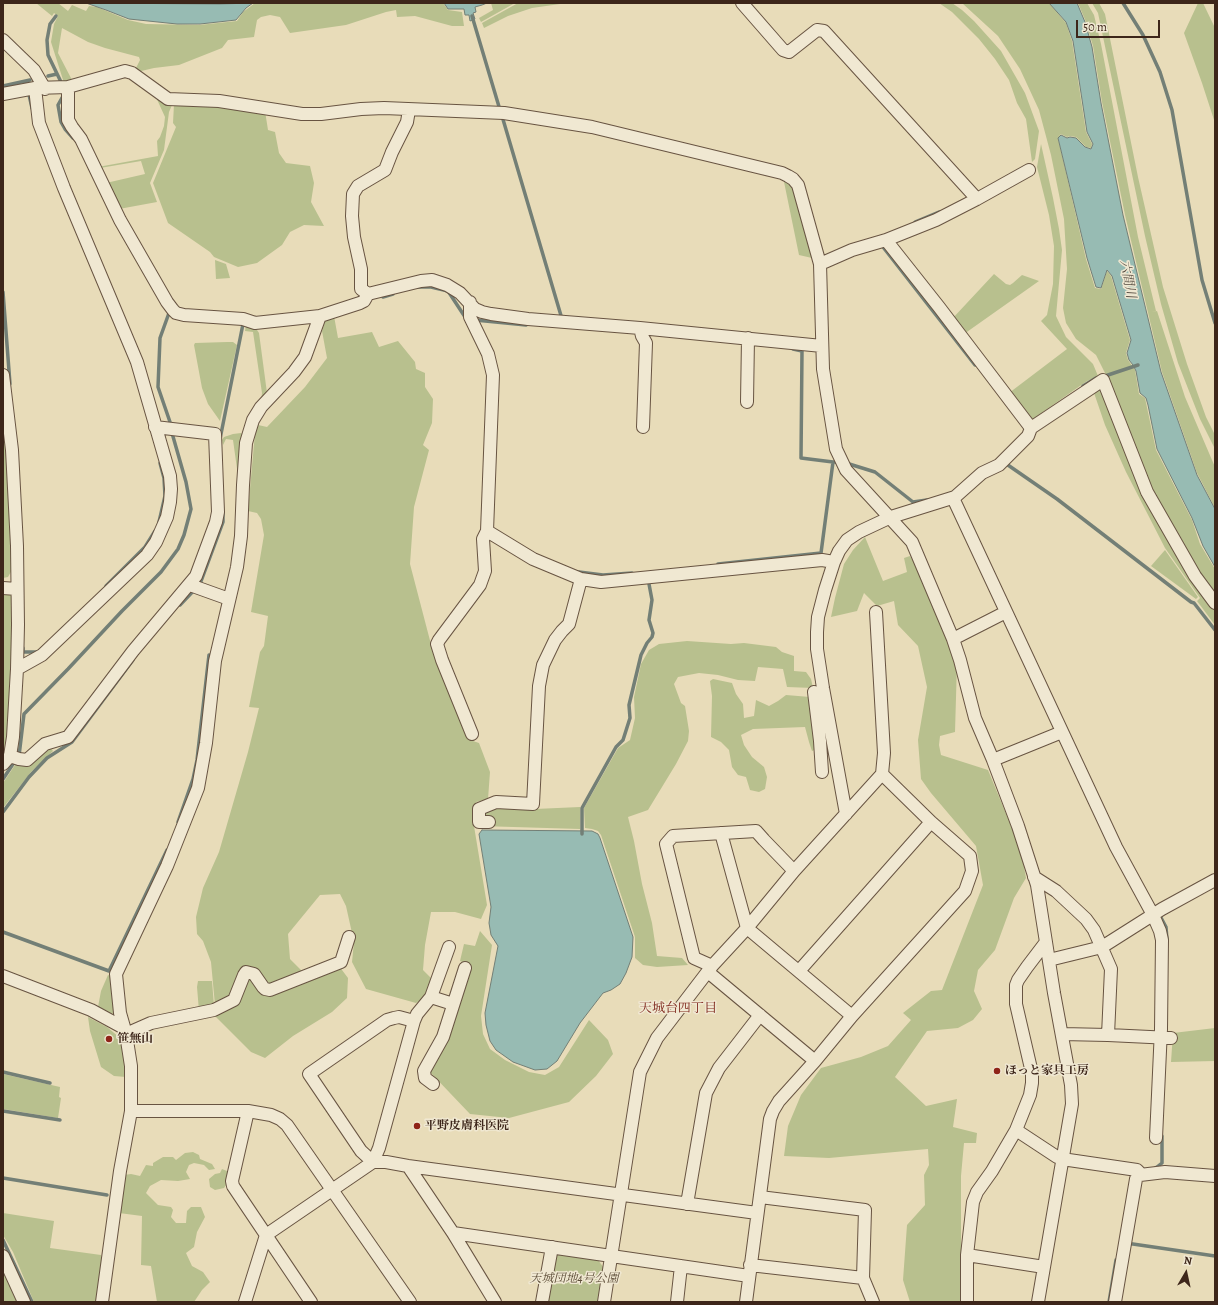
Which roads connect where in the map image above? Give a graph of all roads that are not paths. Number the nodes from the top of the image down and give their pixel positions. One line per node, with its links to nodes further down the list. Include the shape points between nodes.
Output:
1 (742, 3): 8 (street, via 783,50 789,52 817,30 824,31)
2 (3, 40): 4 (street, via 34,70)
3 (68, 87): 4 (street); 6 (street, via 125,71 132,73 168,99 219,101 302,114 384,108); 13 (street, via 68,120 81,138 120,220 170,307 176,313 262,323)
4 (34, 89): 5 (street); 20 (street, via 39,123 137,362)
5 (3, 94)
6 (409, 110): 10 (street, via 501,113 592,127 788,176 798,186); 11 (street, via 407,122 386,170 358,186 353,194 352,216 361,269 361,289)
7 (1030, 170): 8 (street)
8 (978, 199): 9 (street, via 936,220)
9 (883, 241): 10 (street, via 852,250); 19 (street)
10 (820, 264): 16 (street)
11 (368, 294): 12 (street, via 432,280 447,285); 13 (street, via 360,303)
12 (470, 302): 14 (street, via 475,308 490,314); 24 (street, via 471,319 488,354 493,375)
13 (320, 316): 30 (street, via 305,357 261,407 253,420 246,443 241,536)
14 (641, 331): 15 (street); 21 (street, via 646,342)
15 (748, 343): 16 (street); 18 (street)
16 (822, 346): 23 (street, via 834,442 840,457 846,470)
17 (3, 375): 29 (street, via 12,450)
18 (747, 402)
19 (1029, 426): 22 (street, via 1028,436 1000,465 982,473); 31 (street, via 1103,380 1147,492 1195,576)
20 (155, 427): 27 (street, via 215,434 218,512); 35 (street, via 170,476 171,489 167,517 156,542 147,555 42,655)
21 (643, 427)
22 (956, 497): 23 (street); 33 (street)
23 (891, 517): 25 (street, via 847,540); 34 (street, via 912,542)
24 (487, 531): 26 (street, via 533,559); 38 (street, via 483,539 485,571 480,585 437,644)
25 (834, 562): 26 (street, via 822,560 601,582); 43 (street, via 818,617 817,648)
26 (581, 579): 44 (street, via 569,624 555,640 543,665 538,686 534,804 496,802 479,809 479,822)
27 (194, 586): 30 (street); 39 (street, via 133,651 68,737 46,744 27,760)
28 (3, 588): 29 (street)
29 (17, 589): 35 (street)
30 (229, 599): 66 (street, via 215,661 198,788 168,866 116,974)
31 (1215, 603)
32 (876, 612): 42 (street, via 884,753)
33 (1006, 612): 34 (street); 37 (street)
34 (953, 639): 40 (street, via 975,718)
35 (17, 669): 39 (street)
36 (814, 692): 41 (street)
37 (1062, 732): 40 (street); 50 (street, via 1106,813 1123,862)
38 (472, 734)
39 (11, 759)
40 (993, 760): 48 (street)
41 (822, 772)
42 (882, 774): 43 (street); 45 (street)
43 (846, 814): 47 (street)
44 (489, 822)
45 (931, 822): 59 (street); 64 (street, via 970,856 972,871 965,891)
46 (722, 833): 47 (street, via 756,830); 51 (street); 58 (street, via 674,836 666,844 694,958)
47 (794, 871): 51 (street)
48 (1034, 877): 53 (street); 55 (street, via 1056,891 1086,919)
49 (1215, 880): 50 (street)
50 (1157, 913): 55 (street); 69 (street, via 1162,940)
51 (747, 928): 58 (street); 59 (street)
52 (349, 937): 66 (street, via 341,962 270,990 265,989 254,974 246,972 234,1000 214,1010)
53 (1046, 942): 56 (street); 74 (street, via 1016,985 1016,1004 1032,1073 1030,1095)
54 (448, 947): 61 (street)
55 (1102, 947): 56 (street); 68 (street, via 1112,976)
56 (1049, 960): 67 (street)
57 (464, 968): 62 (street)
58 (710, 969): 63 (street); 82 (street, via 657,1038 640,1072)
59 (799, 971): 64 (street)
60 (3, 976): 66 (street, via 91,1010)
61 (430, 998): 62 (street); 65 (street)
62 (453, 1004): 71 (street, via 443,1037 424,1071 425,1078)
63 (760, 1015): 70 (street); 84 (street, via 719,1068 706,1093)
64 (852, 1016): 70 (street)
65 (414, 1021): 77 (street); 77 (street, via 399,1017 387,1020 309,1074 361,1151)
66 (125, 1031): 72 (street, via 131,1066)
67 (1062, 1034): 68 (street); 76 (street, via 1072,1104)
68 (1108, 1035): 69 (street)
69 (1166, 1038): 75 (street)
70 (815, 1061): 83 (street, via 773,1111)
71 (433, 1084)
72 (132, 1111): 73 (street); 97 (street, via 120,1172)
73 (248, 1111): 81 (street, via 280,1119); 87 (street, via 232,1181)
74 (1016, 1130): 76 (street); 89 (street, via 973,1202)
75 (1156, 1138)
76 (1062, 1159): 79 (street); 93 (street)
77 (373, 1162): 78 (street); 81 (street)
78 (408, 1166): 82 (street); 86 (street)
79 (1139, 1173): 80 (street, via 1165,1172); 109 (street, via 1136,1178)
80 (1215, 1176)
81 (332, 1190): 87 (street); 100 (street)
82 (621, 1195): 84 (street); 91 (street)
83 (760, 1197): 85 (street); 95 (street, via 865,1210)
84 (687, 1204): 85 (street)
85 (757, 1213): 94 (street)
86 (453, 1233): 88 (street); 101 (street)
87 (266, 1235): 98 (street); 99 (street)
88 (552, 1247): 91 (street); 102 (street)
89 (967, 1255): 93 (street); 107 (street)
90 (3, 1256): 96 (street)
91 (611, 1256): 92 (street); 103 (street)
92 (681, 1266): 94 (street); 104 (street)
93 (1044, 1267): 108 (street)
94 (750, 1270): 95 (street); 105 (street)
95 (863, 1278): 106 (street)
96 (24, 1302)
97 (102, 1302)
98 (245, 1302)
99 (311, 1302)
100 (410, 1302)
101 (495, 1302)
102 (542, 1302)
103 (604, 1302)
104 (677, 1302)
105 (746, 1302)
106 (873, 1302)
107 (967, 1302)
108 (1038, 1302)
109 (1115, 1302)

